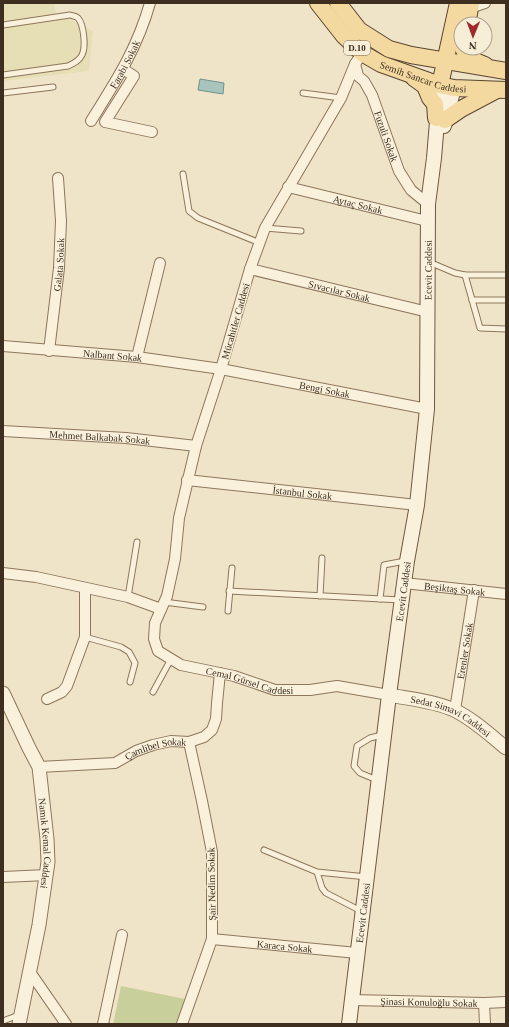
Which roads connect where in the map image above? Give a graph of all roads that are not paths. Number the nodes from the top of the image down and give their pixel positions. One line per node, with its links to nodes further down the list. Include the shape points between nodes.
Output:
1 (150, 3): 15 (street, Farabi Sokak, via 136,44)
2 (318, 3): 13 (main road, Semih Sancar Caddesi / D.10)
3 (338, 3): 10 (main road, Semih Sancar Caddesi / D.10, via 370,38 389,49)
4 (486, 3): 5 (street)
5 (466, 5): 6 (main road); 7 (main road)
6 (464, 16)
7 (467, 16)
8 (3, 25): 18 (lane, via 76,16 82,26 84,47 82,55 68,66)
9 (453, 48): 10 (main road, via 437,56)
10 (413, 56): 14 (main road, Semih Sancar Caddesi / D.10)
11 (455, 56): 14 (main road)
12 (468, 56): 16 (main road)
13 (359, 58): 17 (main road, Semih Sancar Caddesi / D.10); 24 (street, Mücahitler Caddesi); 31 (street, Fuzuli Sokak, via 358,76 372,95 399,170 411,190)
14 (452, 63): 16 (main road, Semih Sancar Caddesi); 19 (main road)
15 (123, 69): 26 (street, Farabi Sokak); 27 (street, via 134,76 106,122)
16 (503, 70)
17 (407, 74): 19 (main road, Semih Sancar Caddesi / D.10); 25 (main road, via 425,86)
18 (3, 75)
19 (447, 86): 21 (main road, Semih Sancar Caddesi); 25 (main road, Ecevit Caddesi)
20 (53, 87): 23 (lane)
21 (502, 90): 25 (main road, via 485,95)
22 (303, 92): 24 (lane)
23 (3, 93)
24 (341, 98): 30 (street, Mücahitler Caddesi)
25 (441, 119): 31 (main road, Ecevit Caddesi)
26 (91, 121)
27 (152, 132)
28 (183, 174): 35 (lane, via 189,211 198,218)
29 (58, 178): 46 (street, Galata Sokak, via 61,221 59,268)
30 (288, 187): 32 (street, Aytaç Sokak); 33 (street, Mücahitler Caddesi)
31 (428, 204): 32 (main road, Ecevit Caddesi)
32 (427, 221): 36 (main road, Ecevit Caddesi)
33 (265, 228): 34 (lane); 35 (street, Mücahitler Caddesi)
34 (301, 231)
35 (260, 243): 38 (street, Mücahitler Caddesi)
36 (428, 261): 39 (lane); 43 (main road, Ecevit Caddesi)
37 (160, 263): 47 (street)
38 (250, 270): 43 (street, Sıvacılar Sokak); 48 (street, Mücahitler Caddesi)
39 (465, 275): 40 (lane); 41 (lane)
40 (506, 275)
41 (472, 300): 42 (lane); 44 (lane, via 480,328)
42 (506, 300)
43 (428, 312): 49 (main road, Ecevit Caddesi)
44 (506, 329)
45 (3, 346): 46 (street, Nalbant Sokak)
46 (50, 351): 47 (street, Nalbant Sokak)
47 (137, 358): 48 (street, Nalbant Sokak)
48 (221, 369): 49 (street, Bengi Sokak); 51 (street, Mücahitler Caddesi)
49 (428, 409): 53 (main road, Ecevit Caddesi)
50 (3, 431): 51 (street, Mehmet Balkabak Sokak, via 126,438)
51 (196, 446): 52 (street, Mücahitler Caddesi)
52 (187, 480): 53 (street, İstanbul Sokak); 68 (street, Mücahitler Caddesi, via 179,518 175,559 167,596)
53 (417, 505): 56 (main road, Ecevit Caddesi)
54 (137, 542): 65 (lane)
55 (322, 558): 64 (lane)
56 (407, 560): 59 (main road, Ecevit Caddesi); 66 (lane, via 384,566)
57 (232, 568): 62 (lane)
58 (3, 573): 60 (street, via 36,576)
59 (404, 583): 61 (street, Beşiktaş Sokak); 67 (main road, Ecevit Caddesi)
60 (85, 588): 65 (street); 71 (street)
61 (474, 590): 63 (street, Beşiktaş Sokak); 79 (street, Erenler Sokak)
62 (230, 591): 64 (lane); 70 (lane)
63 (506, 594)
64 (320, 596): 66 (lane)
65 (128, 598): 68 (street)
66 (380, 600): 67 (lane)
67 (402, 600): 77 (main road, Ecevit Caddesi)
68 (162, 606): 69 (lane); 72 (street, Cemal Gürsel Caddesi, via 155,623 154,640 158,651)
69 (202, 607)
70 (228, 611)
71 (85, 637): 74 (lane, via 121,647 129,652 135,662); 78 (street, via 67,686 62,692)
72 (171, 659): 73 (street, Cemal Gürsel Caddesi, via 181,664); 75 (lane)
73 (220, 673): 77 (street, Cemal Gürsel Caddesi, via 275,690 310,690 337,686); 81 (street, Çamlibel Sokak, via 216,719 212,730 204,737)
74 (130, 682)
75 (153, 692)
76 (3, 694): 83 (street, Namık Kemal Caddesi)
77 (389, 695): 79 (street, Sedat Simavi Caddesi); 80 (main road, Ecevit Caddesi)
78 (46, 699)
79 (455, 710): 82 (street, Sedat Simavi Caddesi)
80 (384, 735): 84 (main road, Ecevit Caddesi); 84 (lane, via 370,738 357,746 354,766 360,773)
81 (188, 742): 83 (street, Çamlibel Sokak, via 171,741 153,745 115,763); 92 (street, Şair Nedim Sokak, via 212,852)
82 (506, 748)
83 (39, 767): 87 (street, Namık Kemal Caddesi, via 48,839)
84 (378, 780): 89 (main road, Ecevit Caddesi)
85 (264, 850): 86 (lane)
86 (317, 872): 89 (lane); 90 (lane, via 326,893)
87 (47, 875): 88 (street); 94 (street, Namık Kemal Caddesi)
88 (3, 876)
89 (366, 877): 90 (main road, Ecevit Caddesi)
90 (362, 912): 93 (main road, Ecevit Caddesi)
91 (122, 935): 101 (street)
92 (212, 939): 93 (street, Karaca Sokak); 102 (street, Şair Nedim Sokak)
93 (357, 954): 95 (main road, Ecevit Caddesi)
94 (30, 972): 98 (street, Namık Kemal Caddesi); 100 (street)
95 (352, 1000): 97 (street, Şinasi Konuloğlu Sokak); 103 (main road, Ecevit Caddesi)
96 (506, 1002): 97 (street, Şinasi Konuloğlu Sokak)
97 (484, 1003): 104 (street)
98 (19, 1020): 99 (lane)
99 (3, 1022)
100 (66, 1024)
101 (103, 1024)
102 (182, 1024)
103 (349, 1024)
104 (485, 1024)

